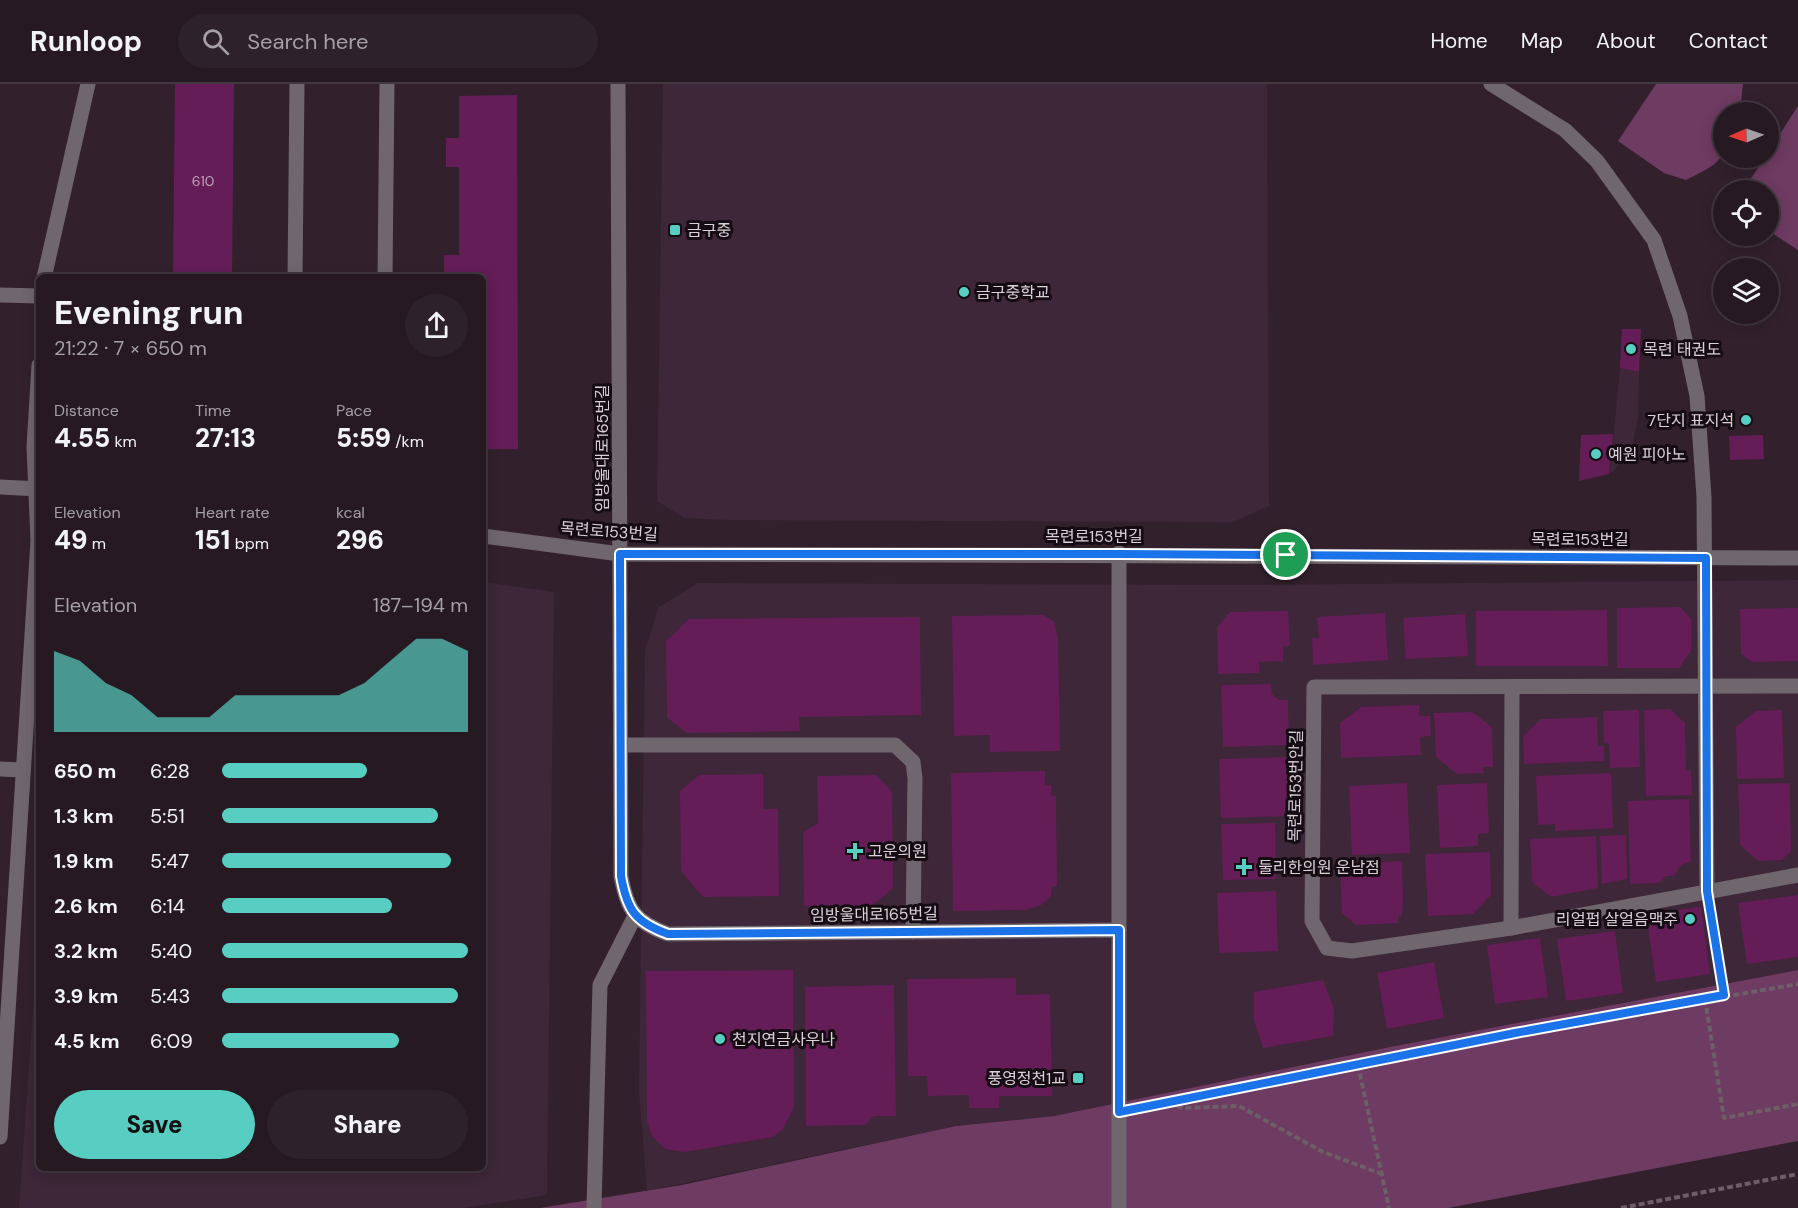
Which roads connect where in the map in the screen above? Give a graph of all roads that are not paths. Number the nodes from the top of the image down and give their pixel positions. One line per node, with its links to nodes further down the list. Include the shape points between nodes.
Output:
1 (88, 84): 6 (street)
2 (297, 84): 7 (street)
3 (387, 84): 8 (street)
4 (618, 84): 16 (street, 임방울대로165번길)
5 (1491, 84): 18 (street, via 1565,130 1597,161 1654,240 1680,316 1697,396)
6 (45, 274)
7 (295, 274)
8 (385, 274)
9 (0, 295): 10 (street)
10 (36, 296)
11 (36, 414): 12 (street)
12 (36, 474)
13 (0, 487): 14 (street)
14 (36, 488)
15 (486, 536): 16 (street, 목련로153번길)
16 (620, 554): 17 (street, 목련로153번길); 24 (street, 임방울대로165번길)
17 (1119, 554): 18 (street, 목련로153번길); 31 (street)
18 (1706, 558): 19 (street, 목련로153번길); 21 (street)
19 (1798, 558)
20 (36, 572): 26 (street)
21 (1704, 685): 22 (street); 23 (street); 28 (street)
22 (1798, 686)
23 (1512, 687): 30 (street); 30 (street, 목련로153번안길, via 1314,687 1312,921 1327,948 1352,951)
24 (621, 745): 29 (street, 임방울대로165번길, via 621,876 625,899); 32 (street, via 895,745 913,762 915,778)
25 (0, 769): 26 (street)
26 (23, 770): 33 (street)
27 (1798, 875): 28 (street, 목련로153번안길)
28 (1707, 891): 30 (street, 목련로153번안길)
29 (635, 916): 32 (street, 임방울대로165번길, via 668,934); 35 (street, via 600,985)
30 (1511, 928)
31 (1119, 930): 32 (street, 임방울대로165번길); 36 (street)
32 (913, 932)
33 (6, 942): 34 (street)
34 (0, 1137)
35 (594, 1208)
36 (1119, 1208)

